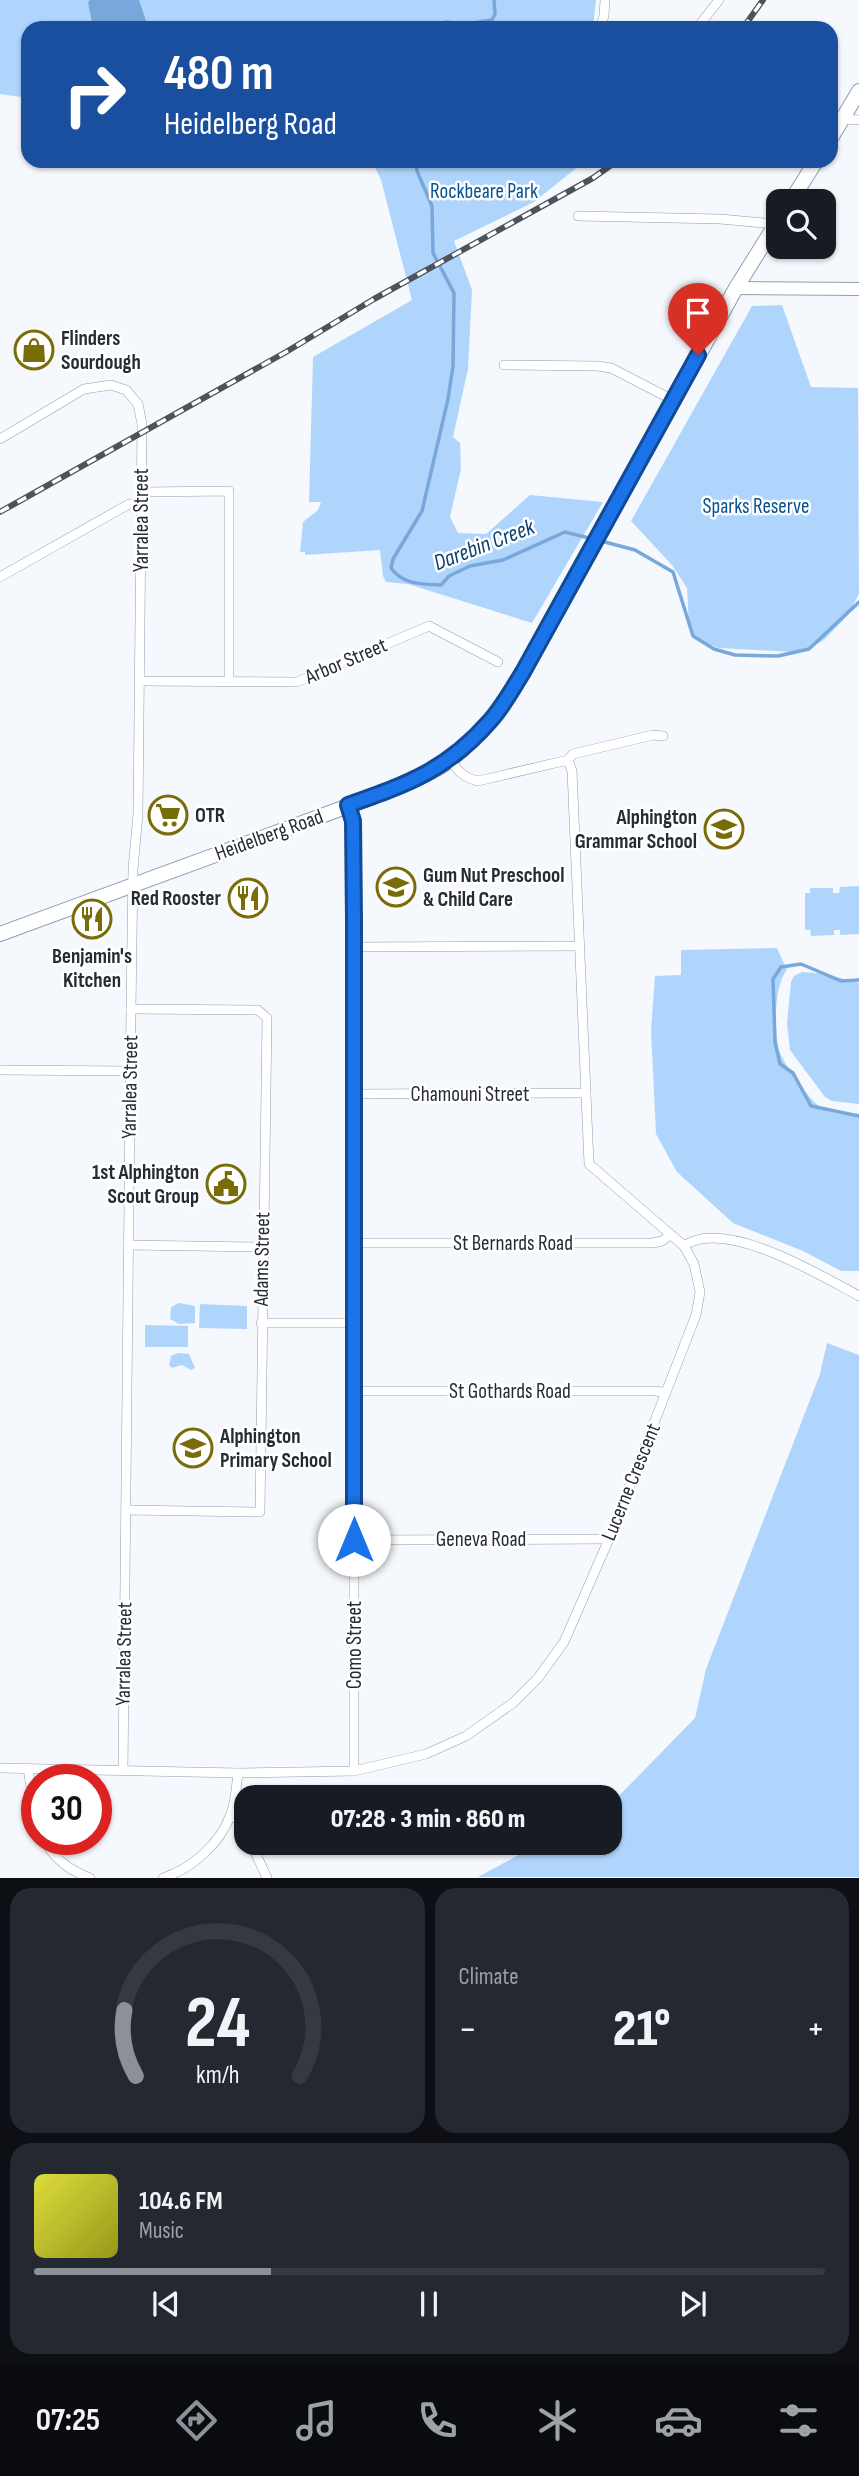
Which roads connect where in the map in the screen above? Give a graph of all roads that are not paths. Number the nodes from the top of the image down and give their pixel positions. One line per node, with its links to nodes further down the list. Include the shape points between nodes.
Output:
1 (605, 0): 3 (street)
2 (719, 0): 4 (street)
3 (602, 21)
4 (702, 21)
5 (859, 91): 6 (main road)
6 (843, 119): 7 (street); 8 (main road)
7 (859, 120)
8 (838, 127)
9 (812, 168): 10 (main road)
10 (798, 189)
11 (578, 216): 12 (street)
12 (766, 222)
13 (766, 240): 14 (main road, Heidelberg Road)
14 (736, 288): 15 (street); 17 (main road, Heidelberg Road)
15 (859, 289)
16 (504, 365): 17 (street, via 611,368)
17 (673, 400): 26 (main road, Heidelberg Road, via 523,672 491,720)
18 (0, 439): 19 (street, Yarralea Street, via 85,389 116,386 138,404)
19 (142, 492): 20 (street, Yarralea Street); 24 (street, via 229,491)
20 (142, 503): 21 (street, via 129,504); 23 (street, Yarralea Street)
21 (0, 577)
22 (498, 662): 24 (street, Arbor Street, via 429,626 302,680)
23 (140, 681): 24 (street, Arbor Street); 29 (street, Yarralea Street)
24 (229, 682)
25 (663, 736): 27 (street, via 573,754)
26 (450, 760): 27 (street, via 457,771 478,781); 28 (main road, Heidelberg Road, via 415,780)
27 (568, 760): 31 (street, Lucerne Crescent)
28 (348, 805): 29 (main road, Heidelberg Road); 32 (street, Como Street, via 353,821)
29 (133, 886): 30 (main road, Heidelberg Road); 33 (street, Yarralea Street)
30 (0, 934)
31 (579, 946): 32 (street); 36 (street, Lucerne Crescent)
32 (354, 947): 37 (street, Como Street)
33 (131, 1009): 35 (street, Yarralea Street); 41 (street, Adams Street, via 258,1010 267,1018)
34 (0, 1070): 35 (street)
35 (130, 1071): 40 (street, Yarralea Street)
36 (586, 1093): 37 (street, Chamouni Street); 38 (street, Lucerne Crescent, via 589,1164)
37 (354, 1094): 39 (street, Como Street)
38 (670, 1235): 39 (street, St Bernards Road, via 653,1243); 42 (street, Lucerne Crescent)
39 (355, 1243): 45 (street, Como Street)
40 (129, 1245): 41 (street); 48 (street, Yarralea Street)
41 (262, 1247): 44 (street, Adams Street)
42 (684, 1247): 43 (street, via 701,1237 739,1241); 47 (street, Lucerne Crescent, via 694,1264 700,1292 696,1315)
43 (859, 1296)
44 (261, 1323): 45 (street); 48 (street, Adams Street, via 260,1512)
45 (354, 1324): 46 (street, Como Street)
46 (355, 1391): 47 (street, St Gothards Road); 50 (street, Como Street)
47 (666, 1393): 49 (street, Lucerne Crescent)
48 (126, 1510): 54 (street, Yarralea Street)
49 (609, 1539): 50 (street, Geneva Road); 55 (street, Lucerne Crescent, via 564,1642 513,1703 466,1736 426,1754)
50 (354, 1540): 55 (street, Como Street)
51 (0, 1768): 52 (street, Lucerne Crescent)
52 (21, 1769)
53 (112, 1771): 54 (street, Lucerne Crescent)
54 (123, 1771): 56 (street, Lucerne Crescent)
55 (354, 1771): 56 (street, Lucerne Crescent)
56 (238, 1773): 57 (street)
57 (231, 1815): 58 (street); 62 (street, via 214,1844)
58 (234, 1817)
59 (56, 1855): 61 (street, via 67,1867)
60 (256, 1855): 63 (street)
61 (90, 1878)
62 (163, 1878)
63 (267, 1878)

